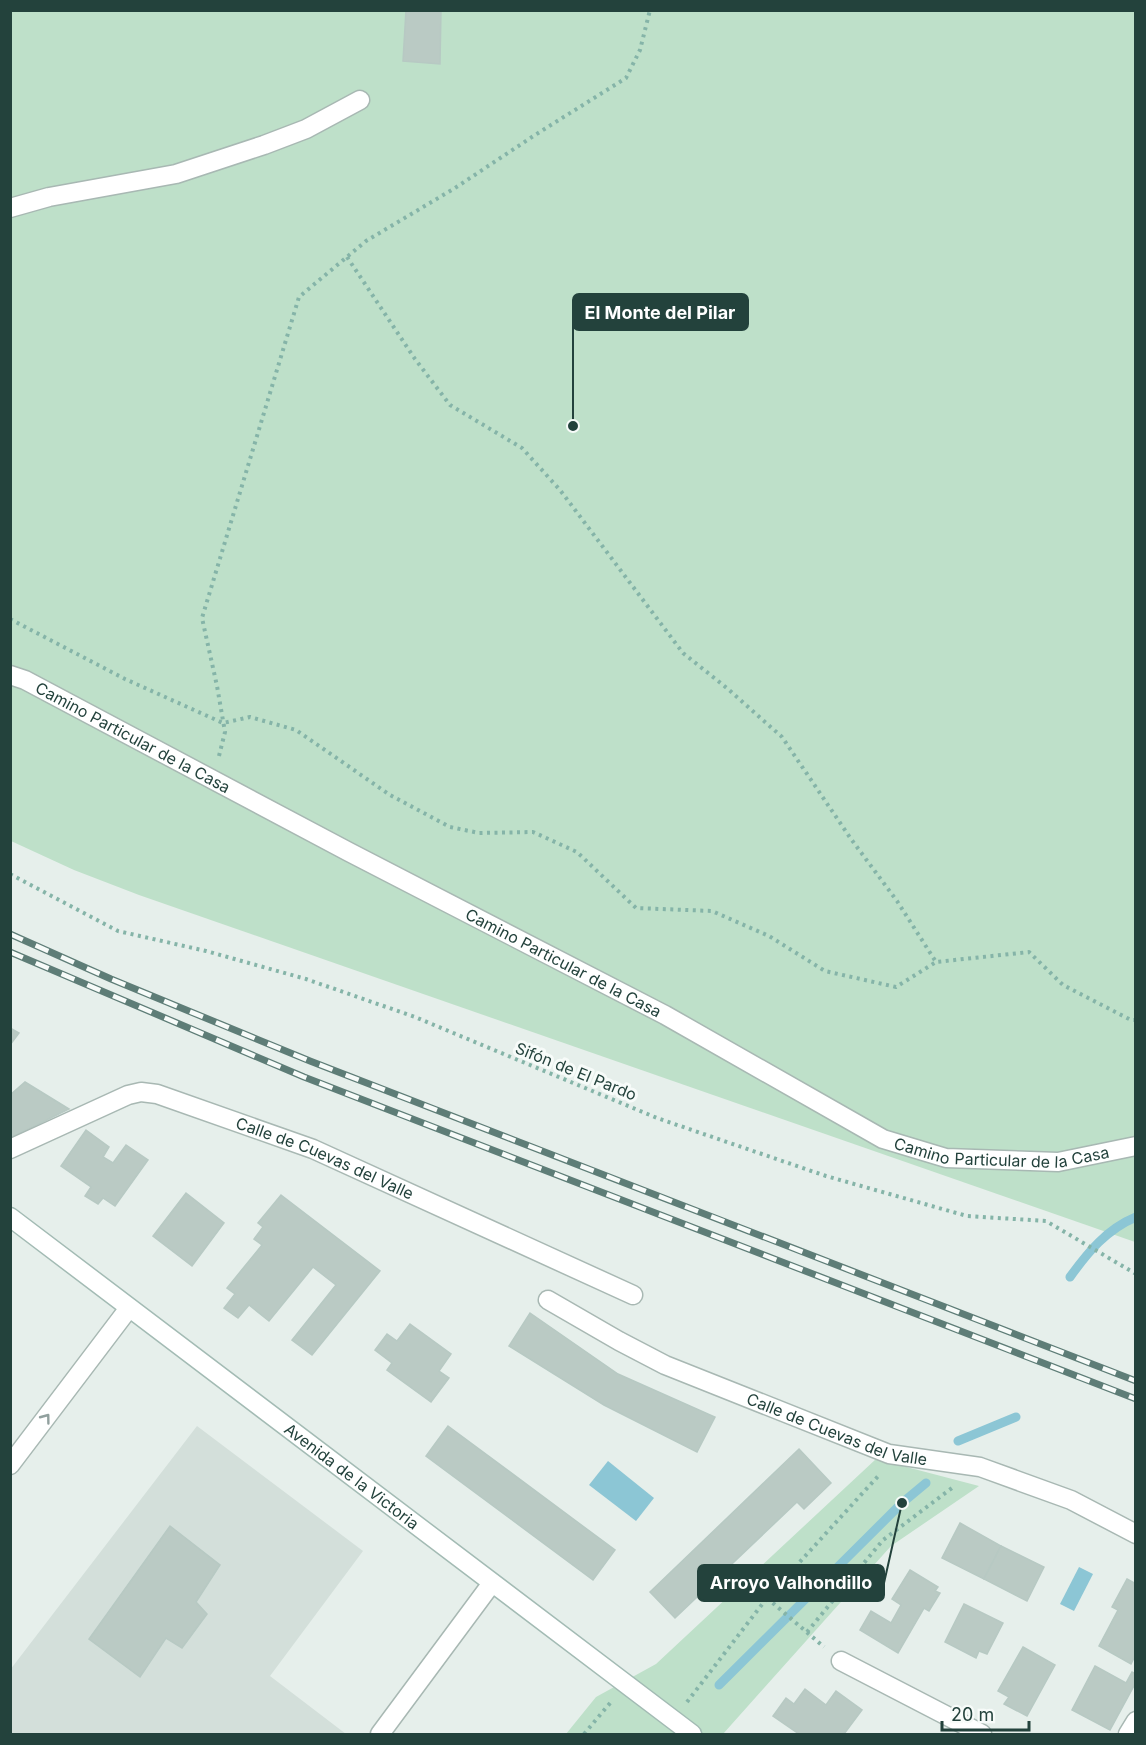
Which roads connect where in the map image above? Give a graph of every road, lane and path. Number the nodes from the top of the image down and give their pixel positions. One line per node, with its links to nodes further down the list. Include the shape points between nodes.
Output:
1 (650, 10): 4 (path, via 640,50 626,78 366,241)
2 (360, 100): 3 (street, via 264,146 176,174)
3 (10, 208)
4 (347, 257): 7 (path, via 300,297 202,618); 10 (path, via 450,405 522,448 560,490 683,653 782,737)
5 (10, 619): 7 (path, via 125,679)
6 (10, 675): 8 (street, Camino Particular de la Casa)
7 (224, 723): 8 (path); 10 (path, via 250,717 296,730 390,795 450,827 479,833 533,832 577,852 636,908 712,910 769,936 825,970 896,987)
8 (214, 780): 12 (street, Camino Particular de la Casa, via 665,1015 883,1139 946,1158 1058,1162)
9 (10, 874): 15 (path, Sifón de El Pardo, via 118,931 306,979 415,1017 657,1118 826,1176 967,1216 1046,1221)
10 (936, 962): 11 (path, via 1029,952 1063,985)
11 (1136, 1020)
12 (1136, 1146)
13 (10, 1149): 16 (street, Calle de Cuevas del Valle, via 128,1095 157,1094 313,1149)
14 (10, 1217): 18 (street, Avenida de la Victoria)
15 (1136, 1274)
16 (633, 1295)
17 (548, 1300): 19 (street, Calle de Cuevas del Valle, via 665,1365)
18 (129, 1308): 20 (street, one-way to 18); 23 (street, Avenida de la Victoria)
19 (889, 1454): 21 (street, Calle de Cuevas del Valle); 24 (path, via 878,1477)
20 (10, 1465)
21 (980, 1467): 22 (street, Calle de Cuevas del Valle, via 1071,1500); 24 (path, via 883,1540 807,1632)
22 (1136, 1534)
23 (492, 1583): 27 (street, Avenida de la Victoria); 29 (street)
24 (767, 1598): 27 (path)
25 (841, 1661): 32 (street)
26 (619, 1708): 30 (path, via 611,1702)
27 (673, 1720): 31 (street, Avenida de la Victoria)
28 (1136, 1721): 33 (street)
29 (380, 1734)
30 (584, 1734)
31 (692, 1734)
32 (982, 1734)
33 (1128, 1734)

